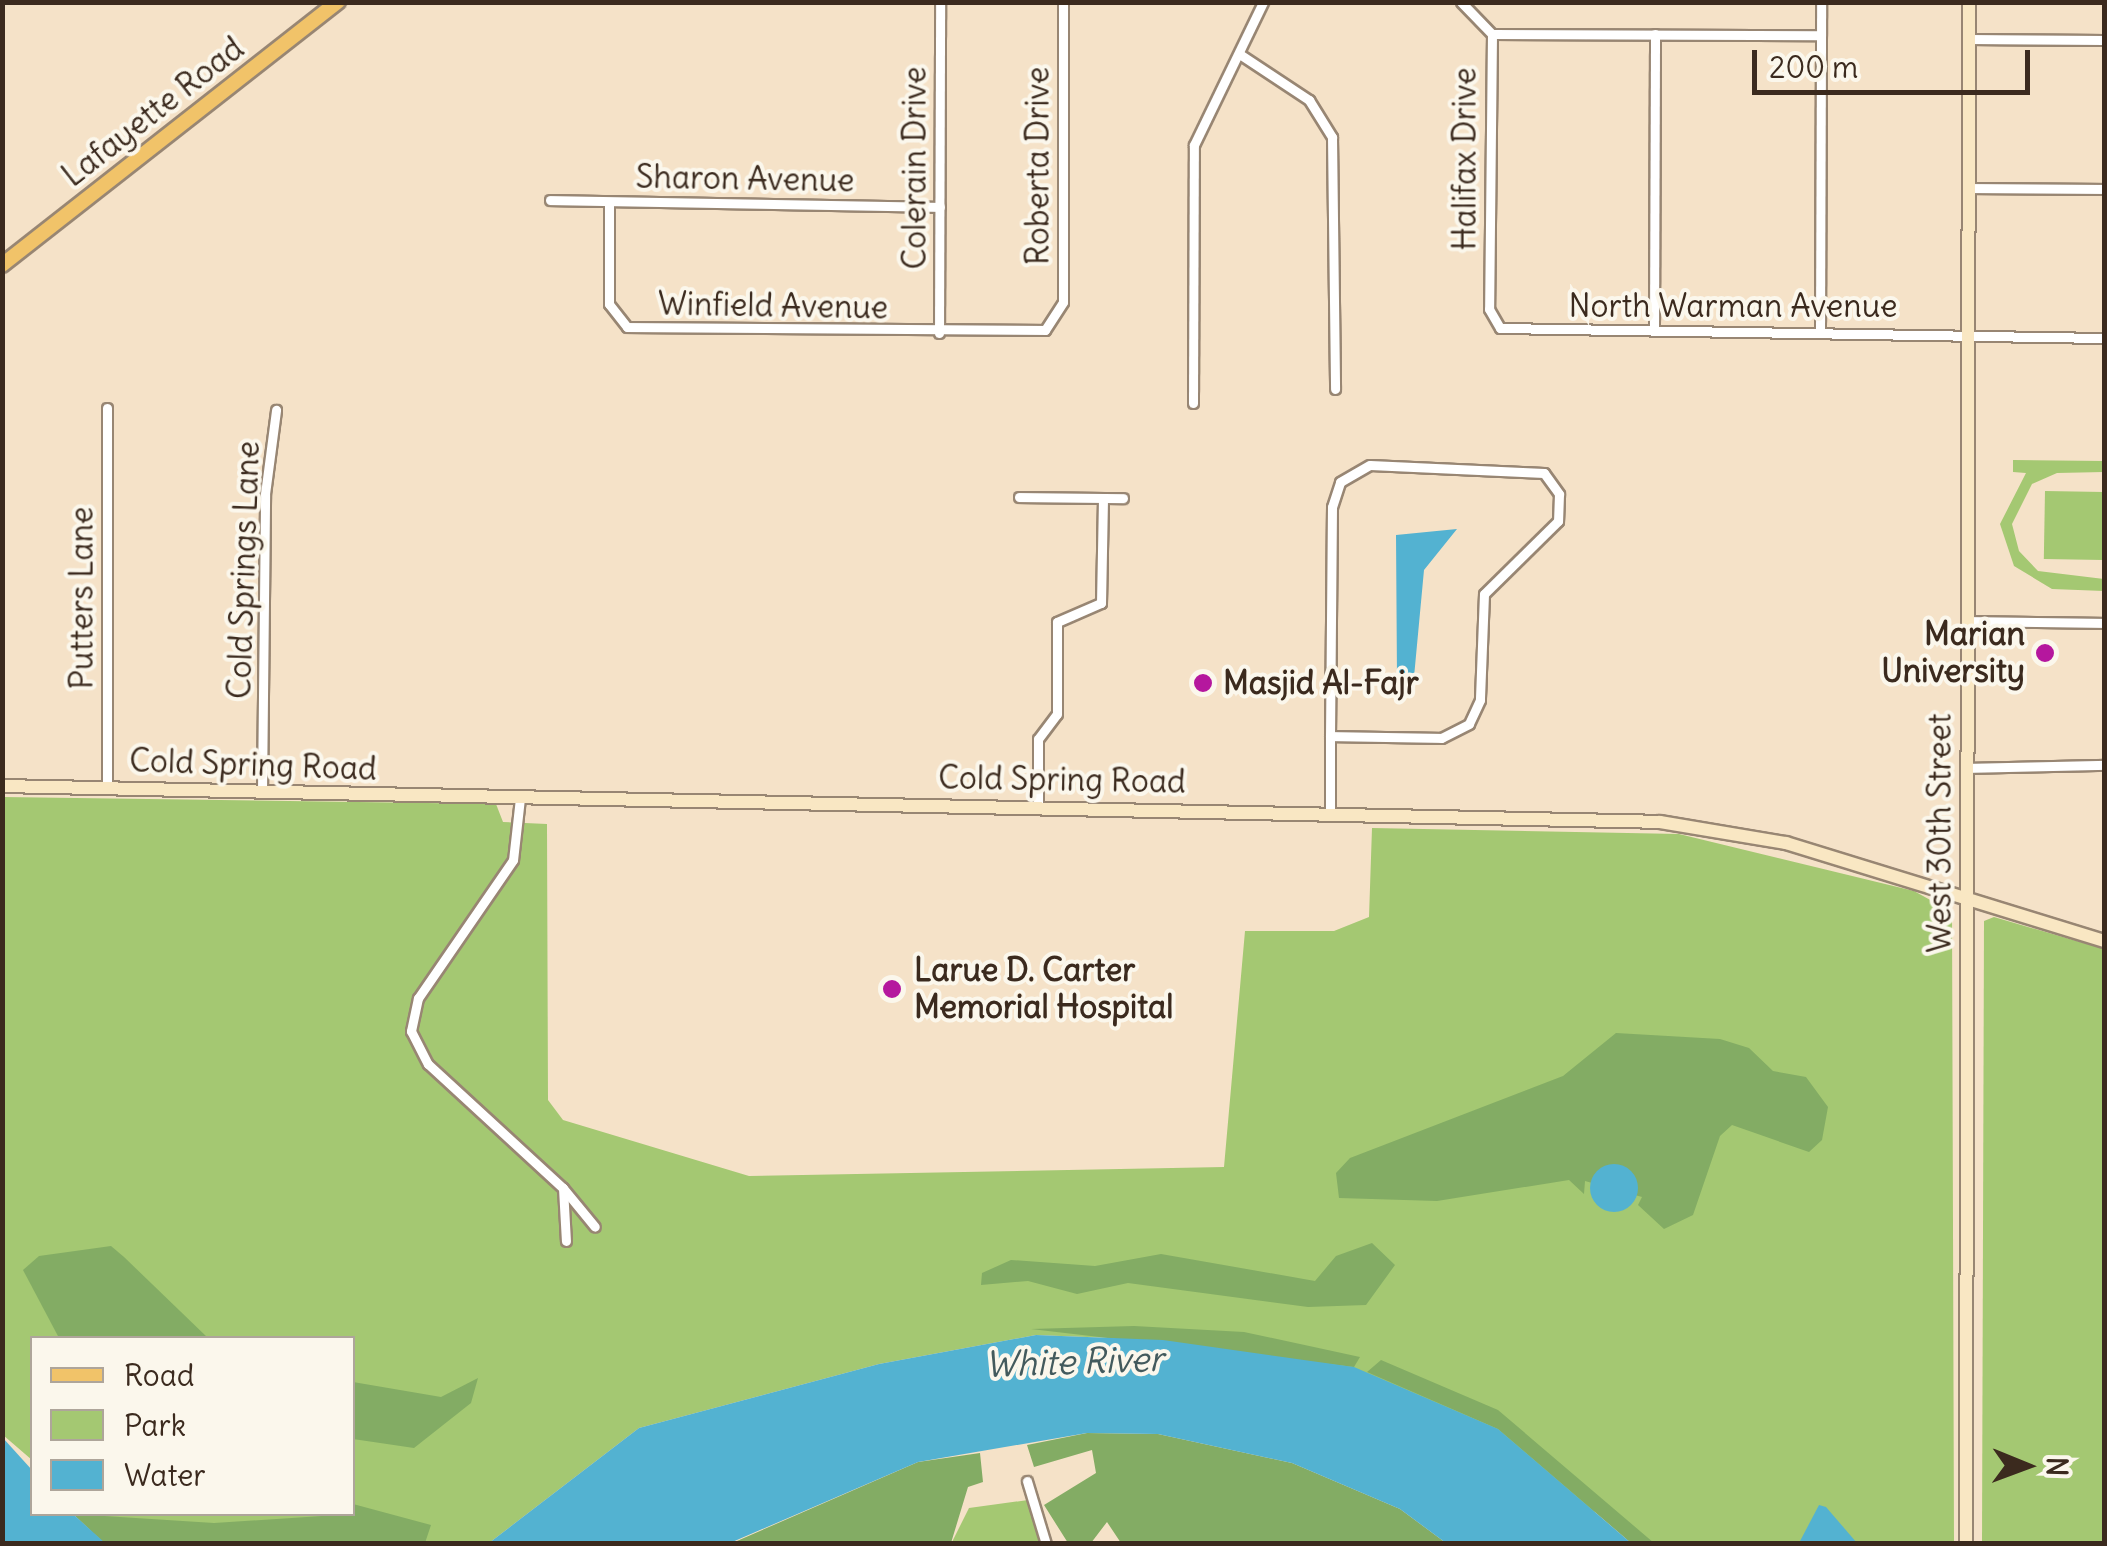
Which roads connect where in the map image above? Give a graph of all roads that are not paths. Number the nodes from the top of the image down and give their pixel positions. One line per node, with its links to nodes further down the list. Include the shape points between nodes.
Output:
1 (338, 2): 19 (main road, Lafayette Road)
2 (940, 2): 18 (street, Colerain Drive)
3 (1063, 2): 20 (street, Roberta Drive, via 1063,302)
4 (1262, 2): 13 (street)
5 (1461, 2): 8 (street, Halifax Drive)
6 (1820, 2): 10 (street)
7 (1969, 2): 11 (street, West 30th Street)
8 (1492, 34): 9 (street); 21 (street, Halifax Drive, via 1489,309)
9 (1655, 34): 10 (street); 22 (street)
10 (1820, 35): 23 (street)
11 (1969, 39): 12 (street); 14 (street, West 30th Street)
12 (2104, 40)
13 (1240, 54): 27 (street, via 1309,100 1332,137); 28 (street, via 1205,106 1194,146)
14 (1969, 188): 15 (street); 24 (street, West 30th Street)
15 (2104, 189)
16 (550, 200): 17 (street, Sharon Avenue)
17 (609, 202): 18 (street, Sharon Avenue); 25 (street, Winfield Avenue, via 609,304 627,327)
18 (940, 208): 25 (street, Colerain Drive)
19 (2, 266)
20 (1051, 326): 25 (street, Winfield Avenue)
21 (1498, 326): 22 (street, North Warman Avenue)
22 (1654, 331): 23 (street, North Warman Avenue)
23 (1820, 332): 24 (street, North Warman Avenue)
24 (1968, 332): 26 (street); 34 (street, West 30th Street)
25 (940, 333)
26 (2104, 338)
27 (1334, 389)
28 (1193, 403)
29 (107, 408): 40 (street, Putters Lane)
30 (276, 410): 41 (street, Cold Springs Lane, via 265,494)
31 (1020, 497): 32 (street)
32 (1103, 498): 33 (street); 43 (street, via 1101,604 1057,622 1057,714 1038,739)
33 (1123, 498)
34 (1968, 622): 35 (street); 38 (street, West 30th Street)
35 (2104, 623)
36 (1330, 736): 36 (street, via 1334,496 1346,475 1370,465 1524,466 1548,476 1559,494 1556,527 1482,598 1480,700 1469,724 1441,738); 44 (street)
37 (2104, 765): 38 (street)
38 (1968, 768): 45 (street, West 30th Street)
39 (2, 786): 40 (street, Cold Spring Road)
40 (107, 788): 41 (street, Cold Spring Road)
41 (262, 792): 42 (street, Cold Spring Road)
42 (520, 798): 43 (street, Cold Spring Road); 47 (street, via 513,860 418,998 411,1031 428,1064)
43 (1038, 807): 44 (street, Cold Spring Road)
44 (1330, 813): 45 (street, Cold Spring Road, via 1698,826)
45 (1967, 900): 46 (street, Cold Spring Road); 52 (street, West 30th Street)
46 (2104, 941)
47 (563, 1188): 48 (street); 49 (street)
48 (595, 1226)
49 (566, 1242)
50 (1028, 1481): 51 (street)
51 (1046, 1544)
52 (1966, 1544)

